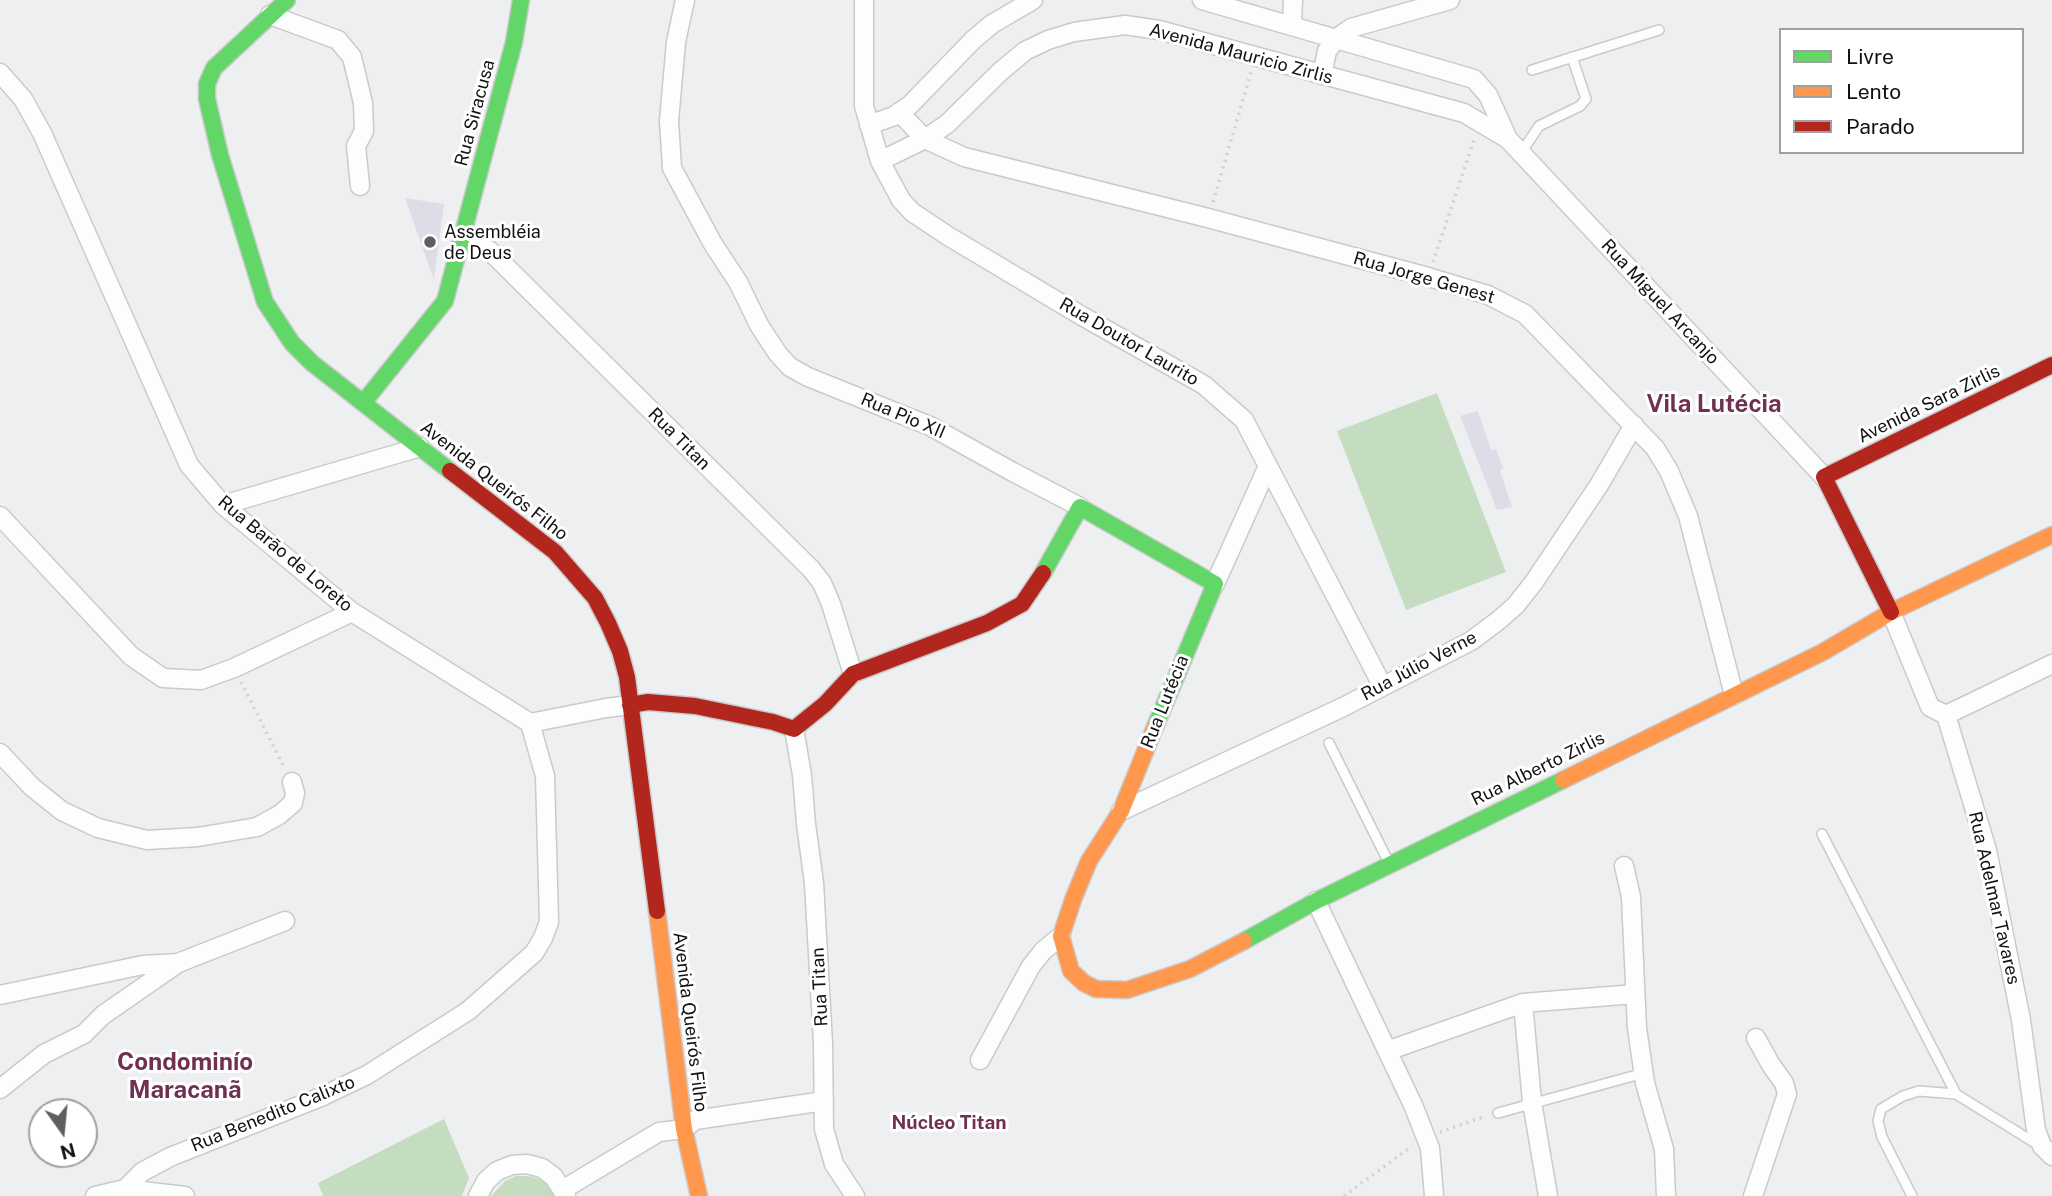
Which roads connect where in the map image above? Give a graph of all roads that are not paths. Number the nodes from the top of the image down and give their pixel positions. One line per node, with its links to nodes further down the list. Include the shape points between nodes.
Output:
1 (287, 0): 9 (street, Avenida Queirós Filho)
2 (520, 0): 26 (street, Rua Siracusa, via 514,42)
3 (685, 0): 34 (street, Rua Pio XII, via 669,121 672,168 778,354 790,367 930,426)
4 (864, 0): 20 (street, via 863,89)
5 (1033, 0): 18 (street, via 982,32)
6 (1202, 0): 10 (street)
7 (1293, 0): 10 (street)
8 (1450, 0): 12 (street, via 1351,28)
9 (270, 15): 25 (street, via 338,40 352,57 363,103 364,131 356,146); 28 (street, Avenida Queirós Filho, via 214,68 208,83 207,99 220,155 271,313 292,344)
10 (1292, 25): 12 (street)
11 (1659, 30): 13 (lane)
12 (1336, 38): 16 (street, via 1327,51); 17 (street)
13 (1572, 57): 14 (lane); 23 (lane, via 1586,99 1539,127)
14 (1532, 70)
15 (0, 73): 33 (street, Rua Barão de Loreto, via 23,99 42,133 189,465)
16 (1322, 75): 19 (street, Avenida Mauricio Zirlis); 21 (street, Avenida Mauricio Zirlis, via 1148,28 1125,25 1074,32 1026,51)
17 (1479, 83): 19 (street); 22 (street)
18 (899, 112): 20 (street); 21 (street, Rua Jorge Genest)
19 (1472, 118): 22 (street, Avenida Mauricio Zirlis)
20 (869, 125): 24 (street)
21 (925, 139): 24 (street, Avenida Mauricio Zirlis); 29 (street, Rua Jorge Genest, via 964,157 1488,295 1525,314)
22 (1508, 139): 23 (street, Rua Miguel Arcanjo)
23 (1521, 153): 32 (street, Rua Miguel Arcanjo)
24 (880, 161): 31 (street, Rua Doutor Laurito, via 912,212 1204,385 1244,420)
25 (360, 186)
26 (462, 234): 28 (street, Rua Siracusa, via 439,310); 41 (street, Rua Titan, via 490,251 811,569 831,604)
27 (2052, 365): 32 (street, Avenida Sara Zirlis)
28 (363, 403): 30 (street, Avenida Queirós Filho)
29 (1633, 425): 42 (street, Rua Júlio Verne, via 1577,520 1516,606 1471,641); 43 (street, Rua Jorge Genest, via 1669,471 1688,516)
30 (420, 447): 33 (street); 44 (street, Avenida Queirós Filho, via 555,552 595,598 623,664)
31 (1268, 466): 37 (street, Rua Lutécia); 42 (street, Rua Doutor Laurito)
32 (1824, 477): 39 (street, Rua Miguel Arcanjo)
33 (223, 505): 38 (street, Rua Barão de Loreto)
34 (1080, 507): 37 (street, Rua Pio XII); 41 (street, via 1022,604 987,624)
35 (0, 516): 38 (street, via 122,647 163,678 201,680)
36 (2052, 535): 39 (street, Rua Alberto Zirlis)
37 (1215, 584): 51 (street, Rua Lutécia)
38 (352, 612): 46 (street, Rua Barão de Loreto)
39 (1891, 612): 43 (street, Rua Alberto Zirlis, via 1823,652); 45 (street, Rua Adelmar Tavares, via 1930,707)
40 (2052, 664): 45 (street)
41 (853, 674): 47 (street)
42 (1382, 685): 51 (street, Rua Júlio Verne)
43 (1734, 695): 53 (street, Rua Alberto Zirlis)
44 (630, 705): 46 (street); 47 (street, via 695,706); 71 (street, Avenida Queirós Filho)
45 (1946, 715): 72 (street, Rua Adelmar Tavares, via 1993,877 2021,1020 2036,1130)
46 (530, 723): 73 (street, Rua Benedito Calixto, via 545,776 548,922 534,953 468,1011 368,1075 170,1157 142,1171)
47 (794, 730): 68 (street, Rua Titan, via 814,883)
48 (1329, 743): 53 (lane)
49 (0, 753): 50 (street, via 62,811 98,828 147,840 257,827 293,803)
50 (292, 782)
51 (1121, 811): 57 (street, Rua Lutécia, via 1089,861)
52 (1822, 834): 67 (lane)
53 (1390, 864): 55 (street, Rua Alberto Zirlis)
54 (1623, 866): 59 (street, via 1631,897)
55 (1315, 901): 57 (street, Rua Alberto Zirlis, via 1213,959 1127,990 1096,989 1084,983 1072,971); 63 (street)
56 (285, 921): 58 (street)
57 (1061, 936): 64 (street, via 1031,966)
58 (178, 963): 60 (street, via 143,965); 66 (street, via 103,1015 84,1034 44,1054)
59 (1635, 994): 61 (street); 65 (street)
60 (0, 995)
61 (1523, 1003): 63 (street); 69 (street)
62 (1756, 1038): 83 (street, via 1787,1094)
63 (1387, 1051): 80 (street, via 1430,1148)
64 (980, 1060)
65 (1644, 1073): 69 (lane); 82 (street, via 1664,1149)
66 (0, 1089)
67 (1956, 1094): 72 (lane); 84 (lane, via 1919,1091 1881,1109 1882,1137)
68 (824, 1101): 71 (street, via 695,1120); 79 (street, Rua Titan, via 824,1129 834,1164)
69 (1532, 1102): 70 (lane); 81 (street)
70 (1498, 1113)
71 (684, 1129): 74 (street, via 659,1132); 78 (street, Avenida Queirós Filho)
72 (2047, 1151)
73 (125, 1192): 75 (street); 76 (street)
74 (565, 1192): 77 (street, via 542,1168 527,1164 497,1171)
75 (96, 1196)
76 (185, 1196)
77 (478, 1196)
78 (699, 1196)
79 (855, 1196)
80 (1434, 1196)
81 (1548, 1196)
82 (1666, 1196)
83 (1753, 1196)
84 (1912, 1196)

